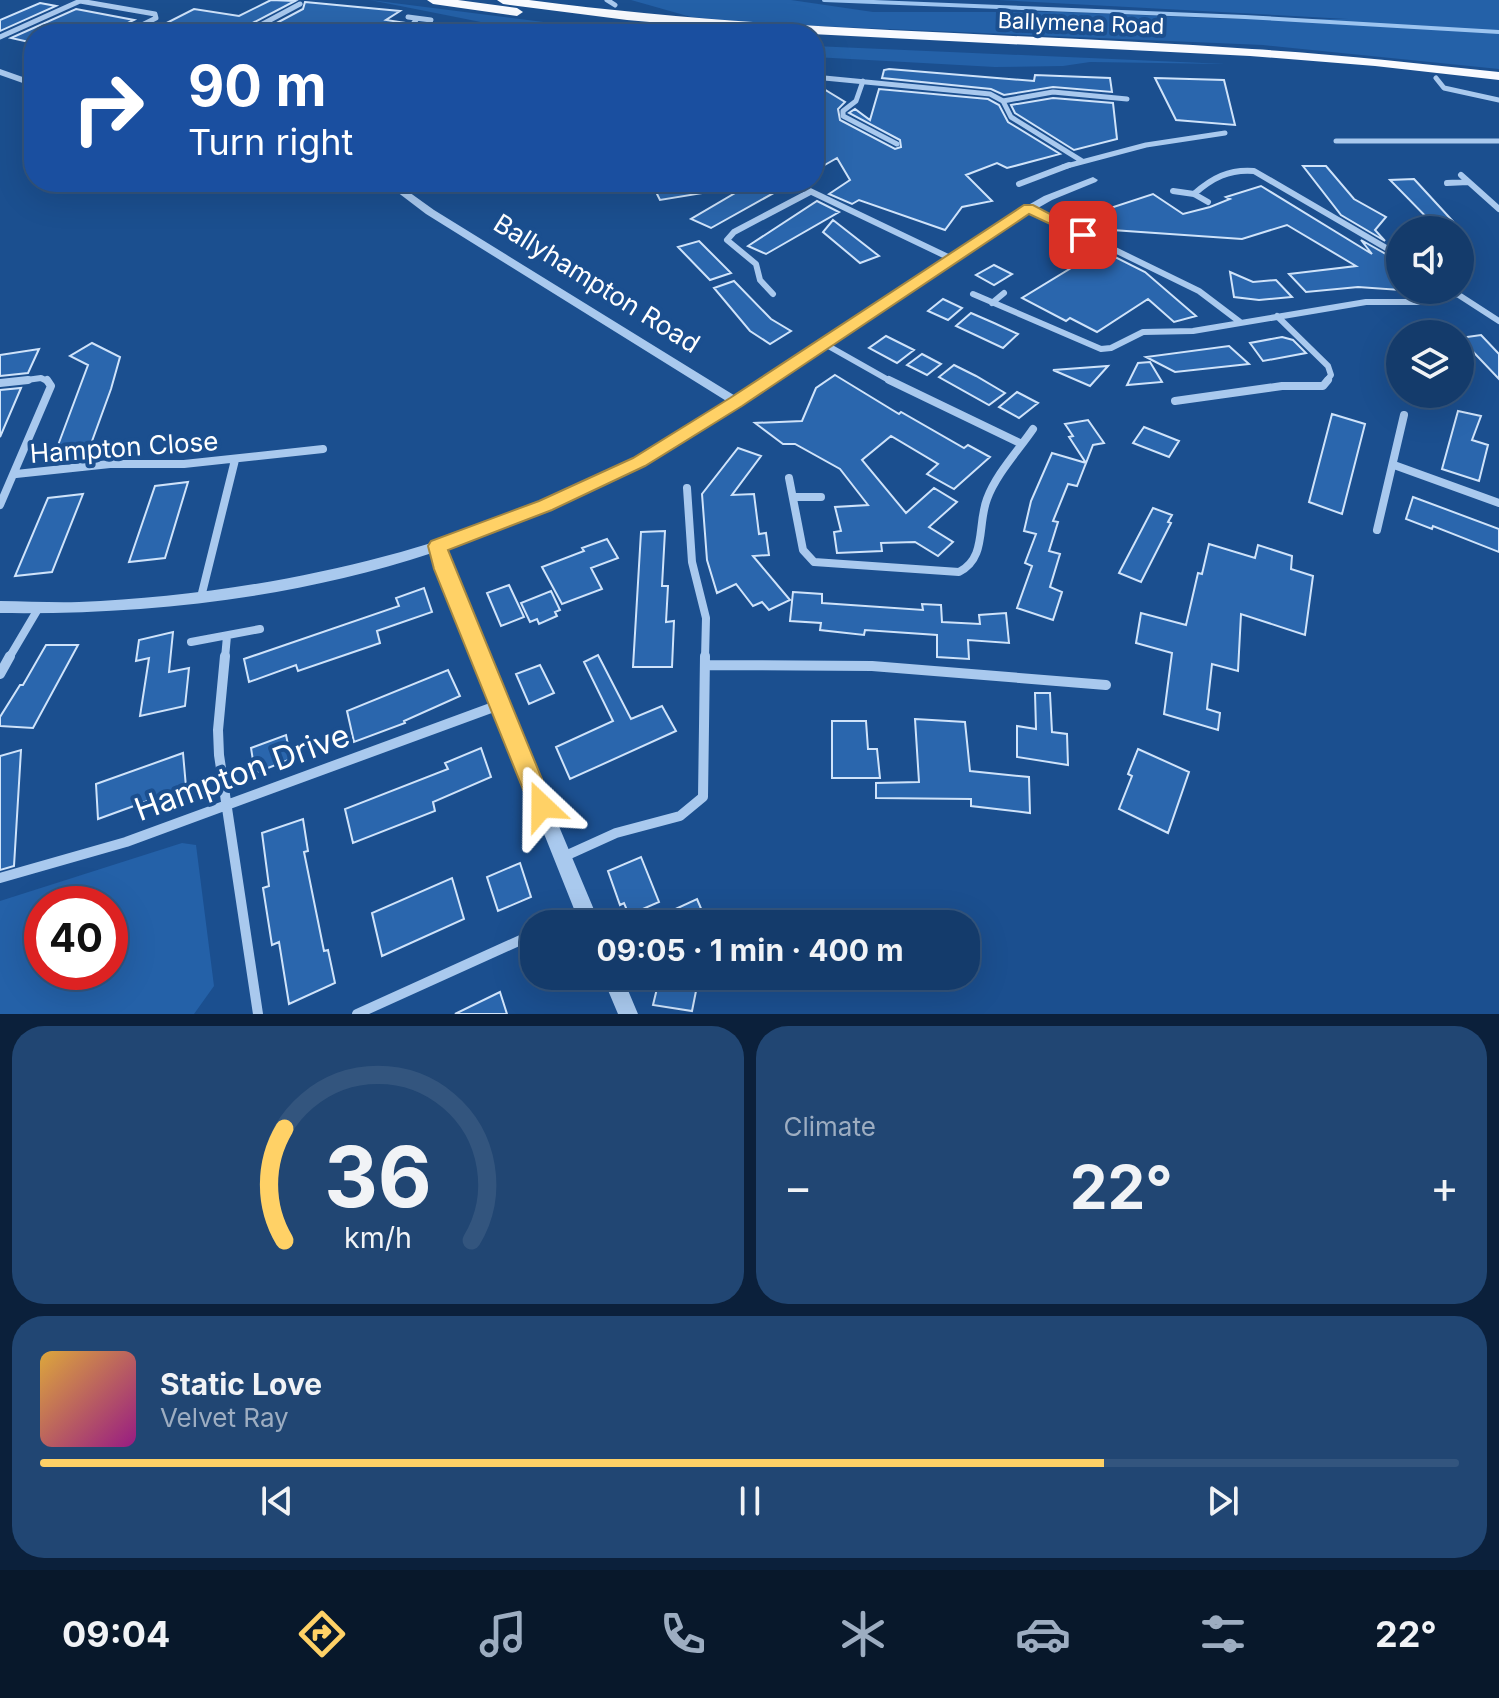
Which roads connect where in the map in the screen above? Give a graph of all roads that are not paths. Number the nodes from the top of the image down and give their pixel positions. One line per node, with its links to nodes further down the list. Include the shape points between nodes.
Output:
1 (433, 0): 15 (highway)
2 (503, 0): 16 (highway, Ballymena Road)
3 (607, 0): 5 (street)
4 (300, 4): 6 (street)
5 (615, 5)
6 (290, 9): 7 (street); 13 (street)
7 (304, 12)
8 (408, 17): 9 (street)
9 (416, 20): 10 (street); 14 (street)
10 (431, 20)
11 (29, 24): 12 (street, via 80,1 155,14)
12 (144, 24)
13 (262, 24)
14 (413, 24)
15 (613, 24)
16 (704, 24)
17 (24, 26): 19 (street)
18 (824, 32): 22 (highway, Ballymena Road, via 1251,51)
19 (0, 37)
20 (824, 40): 24 (highway, Ballymena Road, via 1201,56)
21 (0, 72): 25 (street)
22 (1499, 76)
23 (824, 78): 26 (street)
24 (1436, 78): 28 (highway, Ballymena Road); 31 (street, via 1444,88)
25 (24, 80)
26 (863, 81): 32 (street, via 979,91); 38 (street, via 856,100 842,115)
27 (1105, 87): 29 (street)
28 (1499, 87)
29 (1106, 96): 30 (street); 32 (street, via 1053,92)
30 (1127, 99)
31 (1499, 100)
32 (1003, 101): 39 (street, via 1011,117)
33 (1205, 129): 35 (street)
34 (1225, 133): 35 (street)
35 (1211, 135): 39 (street)
36 (1336, 141): 37 (street)
37 (1499, 141)
38 (897, 144)
39 (1082, 161): 44 (street)
40 (1461, 175): 42 (street)
41 (1093, 180): 50 (street)
42 (1468, 182): 43 (street); 51 (street)
43 (1447, 183)
44 (1019, 184)
45 (1173, 191): 48 (street)
46 (403, 192): 66 (street, Ballyhampton Road)
47 (810, 192): 53 (street); 55 (street, via 727,240 756,264 760,280)
48 (1194, 194): 49 (street); 52 (street, via 1214,176 1254,171)
49 (1208, 202)
50 (1029, 208): 53 (street); 62 (street, via 1199,291)
51 (1499, 209)
52 (1386, 248)
53 (950, 258): 63 (street)
54 (1004, 293): 58 (street)
55 (773, 294)
56 (973, 294): 58 (street)
57 (1386, 302): 60 (street)
58 (992, 303): 62 (street, via 1101,349 1143,332 1193,331)
59 (1473, 304): 61 (street)
60 (1277, 316): 62 (street); 65 (street, via 1328,366 1330,381 1323,386 1282,386)
61 (1499, 321)
62 (1240, 322)
63 (823, 343): 66 (street); 69 (street)
64 (0, 383): 73 (street, Hampton Close, via 41,378 51,384)
65 (1175, 401)
66 (736, 402): 81 (street, via 594,485)
67 (1404, 415): 72 (street)
68 (1033, 429): 69 (street)
69 (1022, 444): 76 (street, via 985,501 976,559 959,572 814,562 803,552)
70 (323, 449): 71 (street, Hampton Close)
71 (235, 460): 73 (street, Hampton Close); 82 (street, Hampton Close)
72 (1394, 465): 78 (street); 80 (street)
73 (16, 474): 79 (street, Hampton Close)
74 (789, 478): 76 (street)
75 (687, 488): 88 (street, via 692,562 706,618)
76 (794, 497): 77 (street)
77 (821, 497)
78 (1499, 503)
79 (0, 505)
80 (1377, 530)
81 (437, 546): 82 (street, via 326,575); 91 (street)
82 (201, 597): 84 (street)
83 (0, 607): 84 (street)
84 (38, 609): 89 (street)
85 (260, 629): 86 (street)
86 (227, 636): 87 (street); 92 (street, via 218,730)
87 (191, 642)
88 (706, 665): 90 (street, via 872,666); 93 (street, via 703,797 679,819 635,827)
89 (0, 674)
90 (1106, 685)
91 (499, 705): 92 (street, Hampton Drive); 93 (street)
92 (225, 805): 94 (street, Hampton Drive, via 126,842); 98 (street)
93 (563, 857): 95 (street)
94 (0, 878)
95 (584, 910)
96 (520, 940): 99 (street)
97 (618, 990): 100 (street)
98 (254, 1012)
99 (357, 1014)
100 (628, 1014)

